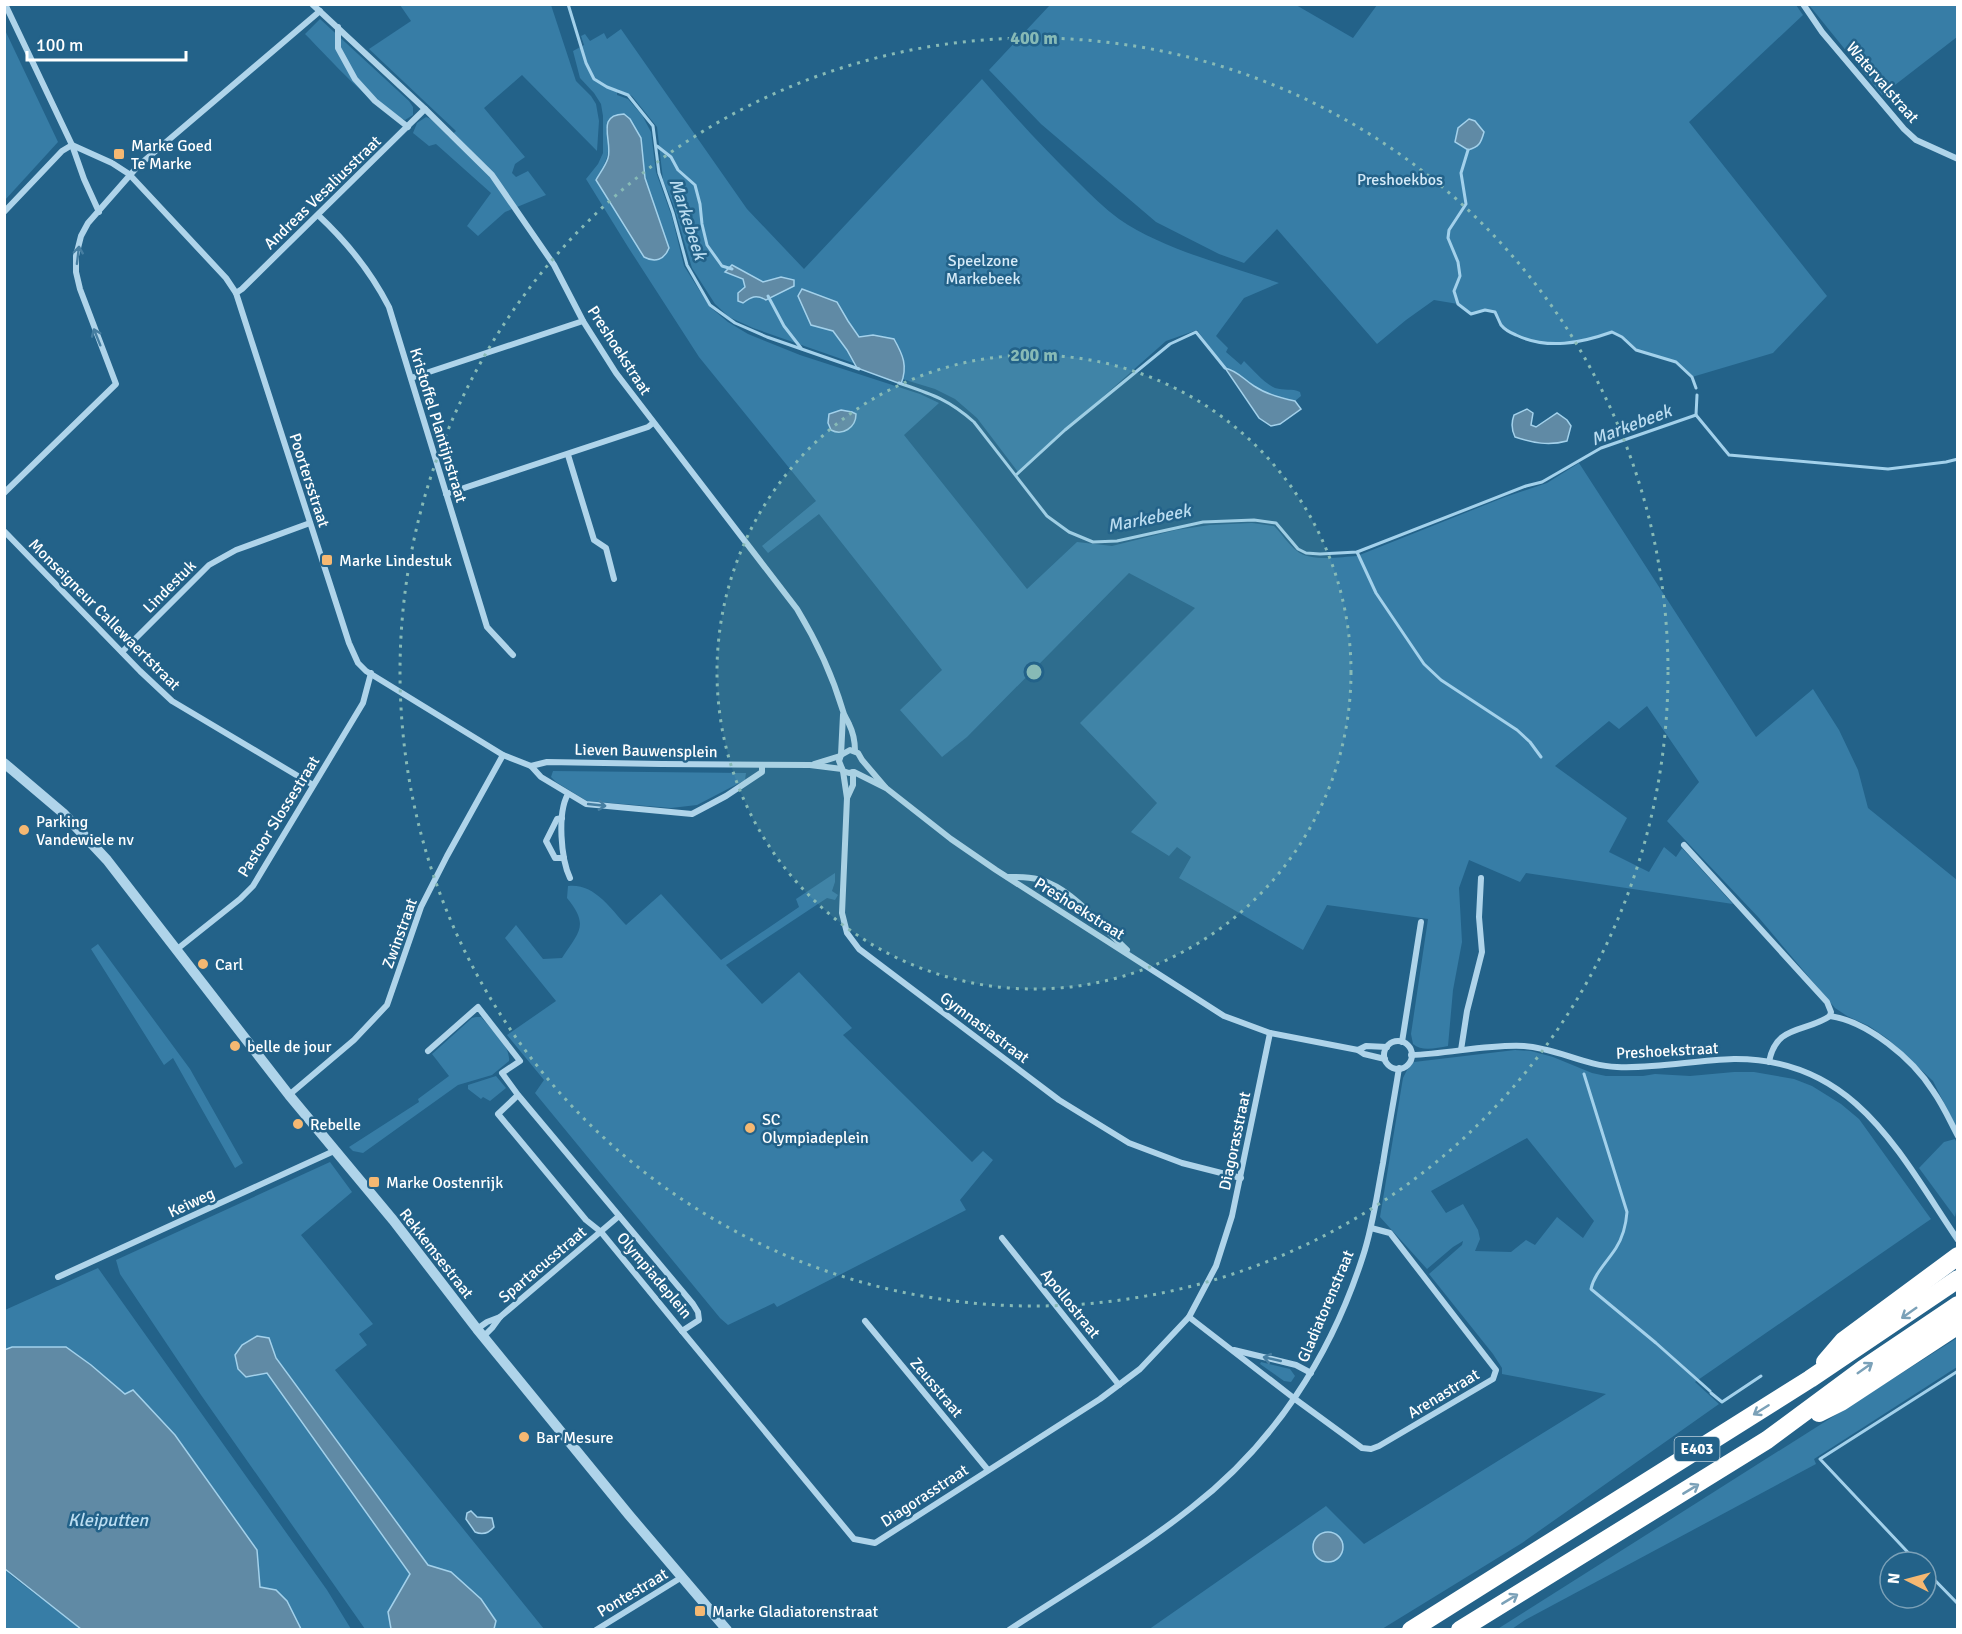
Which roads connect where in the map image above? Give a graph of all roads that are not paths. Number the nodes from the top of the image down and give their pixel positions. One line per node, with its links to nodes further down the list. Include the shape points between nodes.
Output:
1 (4, 4): 8 (street)
2 (312, 4): 4 (street, Preshoekstraat)
3 (1803, 4): 9 (street, Watervalstraat, via 1842,56 1916,140)
4 (320, 11): 5 (street, Preshoekstraat); 10 (street)
5 (338, 27): 6 (street, Preshoekstraat); 7 (street, via 338,48 355,79)
6 (425, 109): 7 (street, Andreas Vesaliusstraat); 15 (street, Preshoekstraat, via 492,175 554,265)
7 (408, 127): 13 (street, Andreas Vesaliusstraat)
8 (72, 145): 10 (street, Poortersstraat); 11 (street); 12 (street)
9 (1958, 159)
10 (129, 174): 12 (street); 14 (street, Poortersstraat)
11 (4, 212)
12 (99, 212): 19 (street, one-way to 12, via 116,384 88,316 76,272 81,236)
13 (318, 215): 14 (street, Andreas Vesaliusstraat); 16 (street, Kristoffel Plantijnstraat, via 376,281 389,307)
14 (236, 293): 21 (street, Poortersstraat)
15 (583, 321): 16 (street); 17 (street, Preshoekstraat)
16 (411, 378): 20 (street, Kristoffel Plantijnstraat)
17 (653, 423): 18 (street); 27 (street, Preshoekstraat, via 797,609 827,663)
18 (568, 455): 20 (street); 23 (street, via 594,540 606,548)
19 (4, 494)
20 (446, 494): 25 (street, Kristoffel Plantijnstraat, via 487,627)
21 (310, 523): 24 (street, Lindestuk, via 236,550 209,565); 26 (street, Poortersstraat, via 349,643 358,663)
22 (4, 531): 24 (street, Monseigneur Callewaertstraat)
23 (614, 579)
24 (122, 652): 38 (street, Monseigneur Callewaertstraat, via 172,701)
25 (513, 655)
26 (371, 674): 29 (street, Poortersstraat); 38 (street, Pastoor Slossestraat, via 363,703)
27 (843, 714): 28 (street, Preshoekstraat); 30 (street, Preshoekstraat)
28 (855, 751): 30 (street); 31 (street)
29 (503, 755): 35 (street, Lieven Bauwensplein); 62 (street, Zwinstraat, via 421,907 387,1005 354,1040)
30 (840, 755): 34 (street, Lieven Bauwensplein); 36 (street)
31 (862, 760): 37 (street); 39 (street, Preshoekstraat)
32 (4, 762): 49 (street, Rekkemsestraat, via 82,831)
33 (762, 765): 34 (street, Lieven Bauwensplein); 35 (street, Lieven Bauwensplein, via 547,762); 40 (street, Lieven Bauwensplein, one-way to 33, via 585,804 692,814 751,781 762,772)
34 (810, 765): 36 (street, Lieven Bauwensplein)
35 (531, 766): 40 (street, Lieven Bauwensplein)
36 (842, 770): 37 (street); 41 (street, Gymnasiastraat)
37 (854, 772): 39 (street, Preshoekstraat); 41 (street, Gymnasiastraat)
38 (313, 785): 49 (street, Pastoor Slossestraat, via 252,886)
39 (886, 788): 45 (street, Preshoekstraat)
40 (568, 794): 42 (street)
41 (847, 798): 66 (street, Gymnasiastraat, via 842,910 848,933 859,949 1059,1100 1129,1143 1182,1163)
42 (562, 818): 44 (street); 44 (street, via 557,819 546,841 555,858)
43 (1684, 845): 51 (street, via 1827,1002)
44 (564, 858): 46 (street)
45 (1007, 877): 50 (street, Preshoekstraat); 50 (street, Preshoekstraat, via 1028,876 1050,883 1072,898)
46 (570, 878)
47 (1480, 878): 56 (street, via 1482,952)
48 (1421, 922): 53 (street)
49 (176, 950): 62 (street, Rekkemsestraat)
50 (1138, 961): 52 (street, Preshoekstraat, via 1224,1016)
51 (1830, 1016): 60 (street, via 1784,1034); 64 (street, via 1859,1025 1906,1060 1933,1090)
52 (1270, 1033): 55 (street, Preshoekstraat); 66 (street, Diagorasstraat)
53 (1402, 1042): 54 (street); 58 (street)
54 (1387, 1047): 55 (street, Preshoekstraat, via 1366,1046); 59 (street)
55 (1358, 1050): 59 (street, Preshoekstraat)
56 (1461, 1050): 58 (street, Preshoekstraat); 60 (street, Preshoekstraat, via 1525,1046 1616,1067 1733,1059)
57 (428, 1051): 63 (street, Olympiadeplein, via 478,1007 520,1061 502,1073)
58 (1412, 1055): 61 (street)
59 (1385, 1059): 61 (street, via 1390,1066)
60 (1769, 1062): 71 (street, Preshoekstraat, via 1816,1076 1859,1105 1888,1138)
61 (1399, 1068): 68 (street, Gladiatorenstraat)
62 (289, 1095): 65 (street, Rekkemsestraat)
63 (518, 1095): 67 (street, Olympiadeplein); 69 (street, Olympiadeplein, via 498,1114 586,1220)
64 (1958, 1136)
65 (334, 1151): 73 (street, Keiweg); 79 (street, Rekkemsestraat)
66 (1241, 1178): 75 (street, Diagorasstraat, via 1216,1266)
67 (619, 1216): 69 (street, Olympiadeplein); 78 (street, Olympiadeplein, via 698,1312 699,1320)
68 (1371, 1228): 81 (street, Gladiatorenstraat, via 1349,1292); 83 (street, Arenastraat, via 1390,1233 1495,1366 1495,1376 1371,1449 1362,1448)
69 (601, 1232): 78 (street, Olympiadeplein); 79 (street, Spartacusstraat, via 500,1317 487,1322)
70 (1002, 1238): 82 (street, Apollostraat)
71 (1958, 1240)
72 (1955, 1270): 90 (highway, E403, one-way to 90, via 1843,1341 1810,1379)
73 (58, 1277)
74 (1958, 1305): 84 (highway, E403, one-way to 74)
75 (1188, 1317): 80 (street); 82 (street, Diagorasstraat, via 1140,1369)
76 (865, 1321): 85 (street, Zeusstraat)
77 (1958, 1326): 84 (highway, via 1841,1402)
78 (682, 1331): 85 (street, Diagorasstraat, via 854,1539 875,1543)
79 (480, 1333): 86 (street, Rekkemsestraat)
80 (1231, 1349): 81 (street, one-way to 80, via 1296,1365); 83 (street)
81 (1311, 1373): 83 (street, Gladiatorenstraat)
82 (1119, 1385): 85 (street, Diagorasstraat)
83 (1295, 1399): 89 (street, Gladiatorenstraat, via 1267,1437 1192,1508)
84 (1767, 1440): 91 (highway, E403, one-way to 84)
85 (988, 1470)
86 (682, 1577): 87 (street, Pontestraat); 88 (street, Rekkemsestraat)
87 (596, 1629)
88 (727, 1629)
89 (1009, 1629)
90 (1411, 1629)
91 (1460, 1629)

